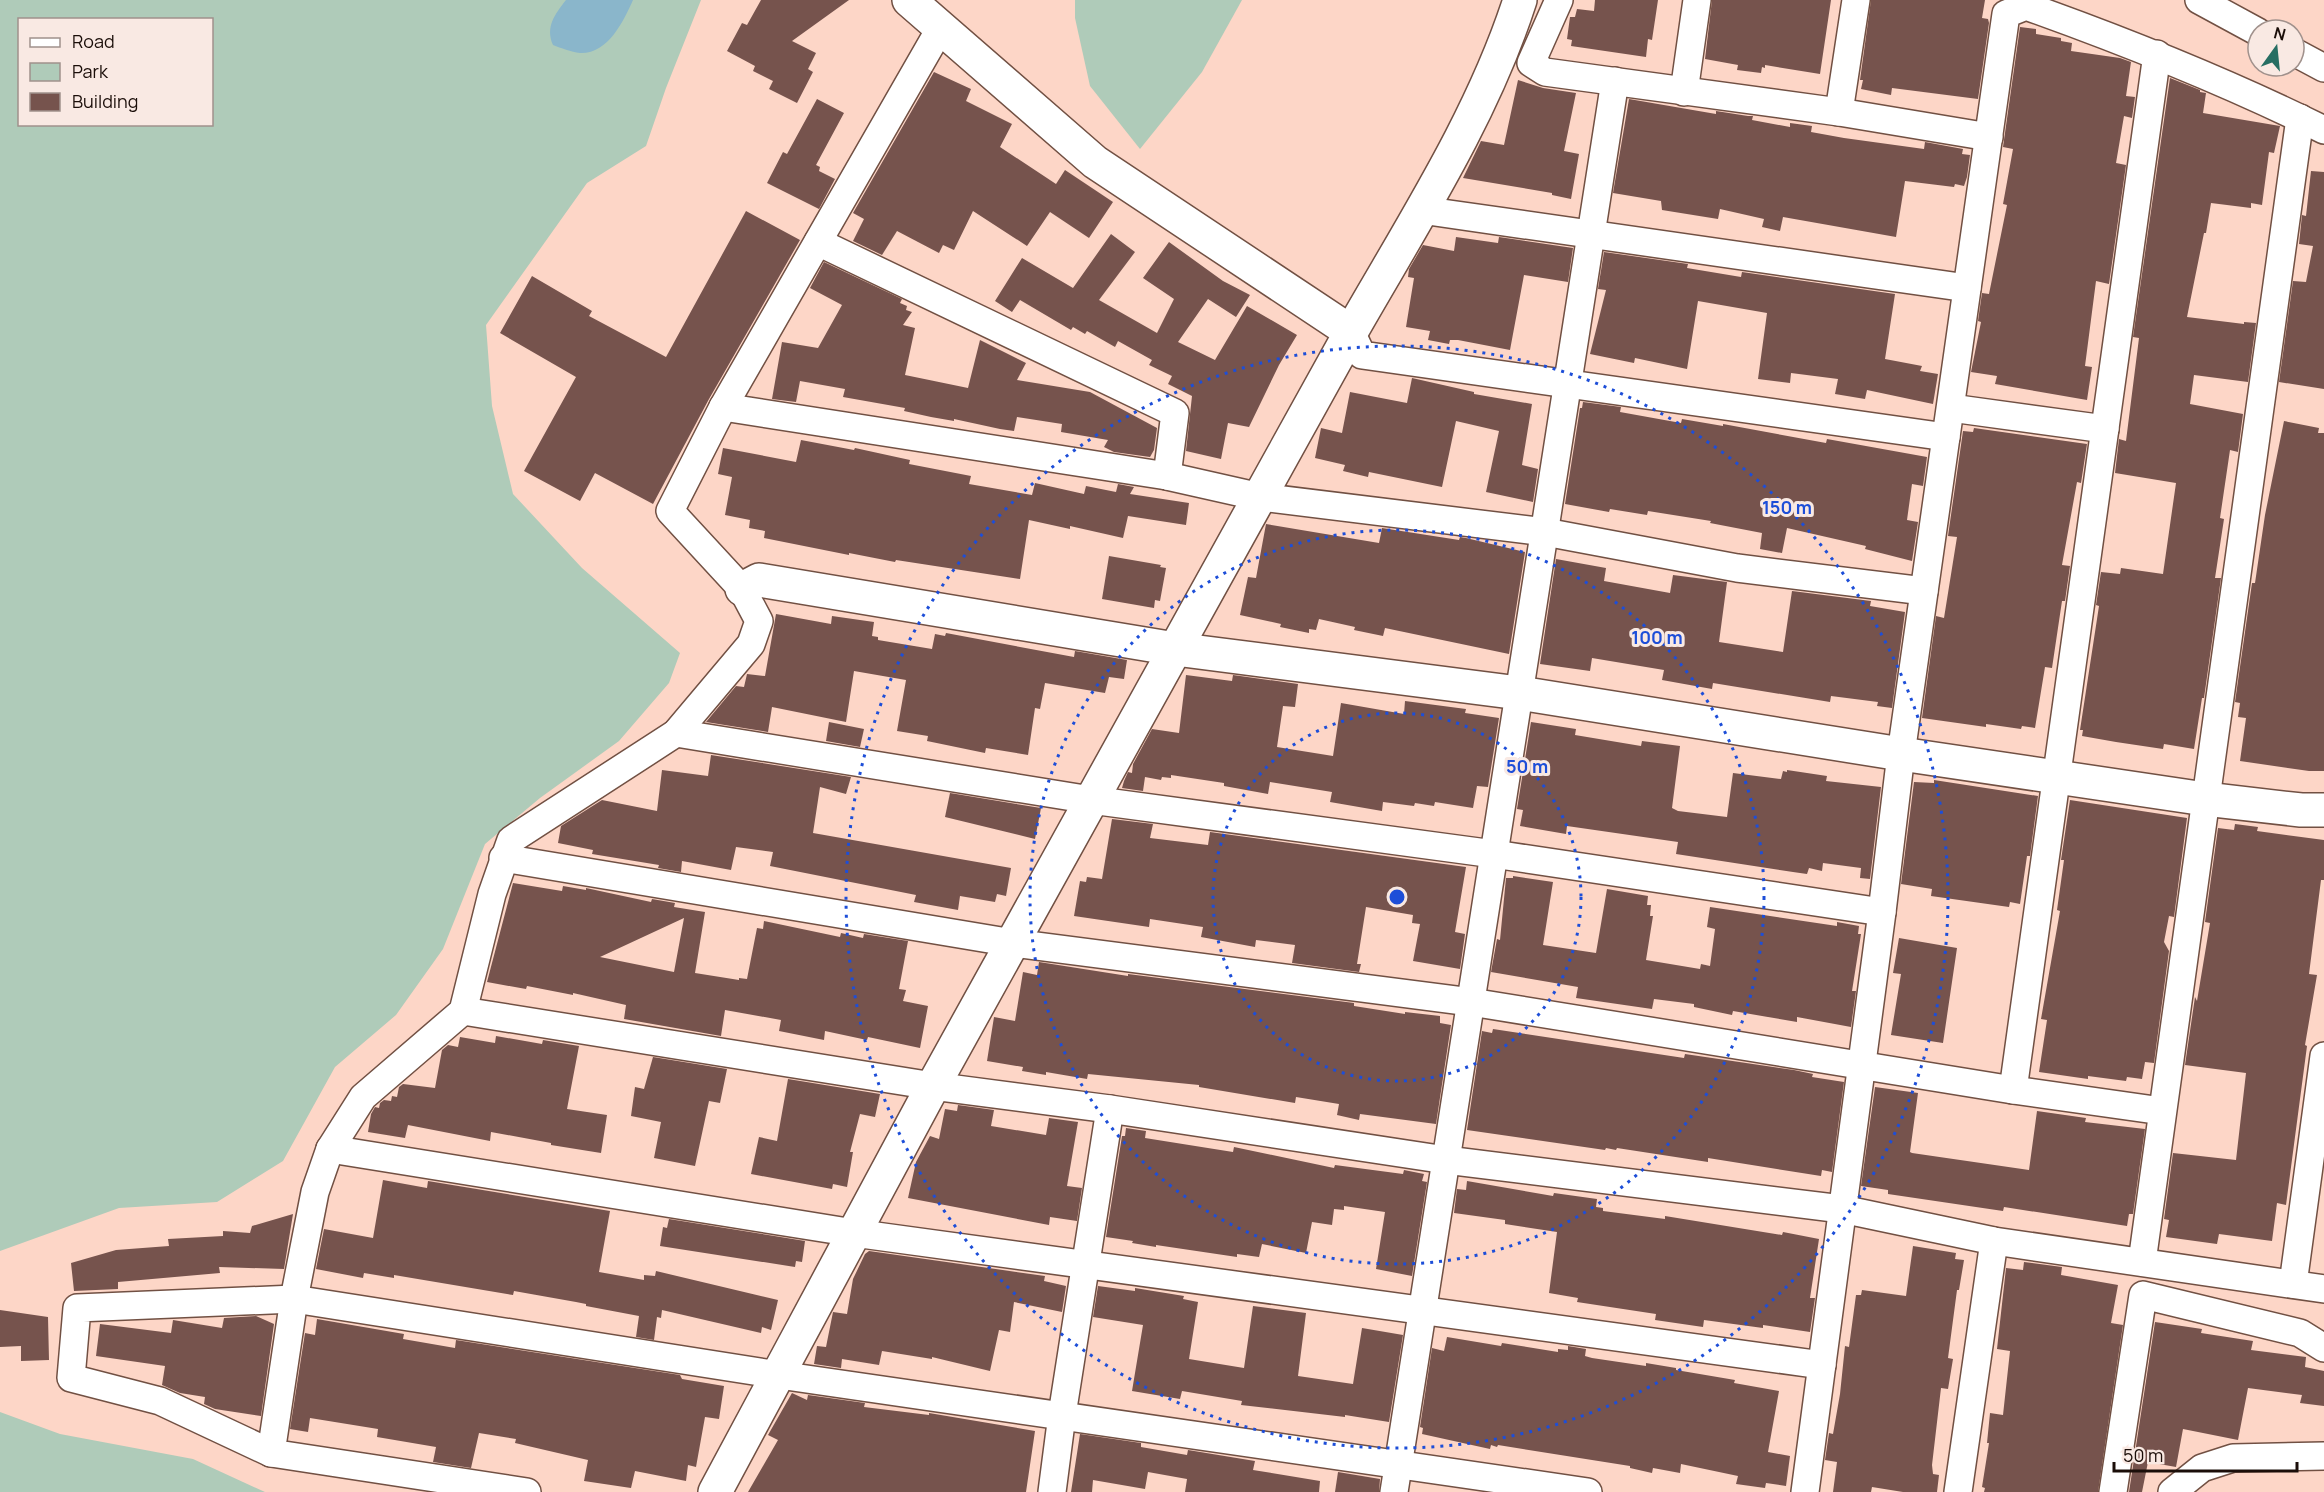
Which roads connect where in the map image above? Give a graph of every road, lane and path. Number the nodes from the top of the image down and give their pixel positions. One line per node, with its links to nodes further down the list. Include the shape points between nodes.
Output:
1 (909, 0): 8 (street)
2 (1520, 0): 18 (street, via 1484,93)
3 (1559, 0): 12 (street, via 1531,63 1545,72)
4 (1697, 0): 13 (street)
5 (1856, 0): 14 (street)
6 (2199, 0): 7 (street)
7 (2246, 25)
8 (940, 29): 20 (street); 22 (street, via 1095,162)
9 (2157, 54): 15 (street); 17 (street, via 2026,6 2006,14); 26 (street)
10 (2306, 56): 11 (street)
11 (2322, 62)
12 (1615, 81): 13 (street); 19 (street)
13 (1684, 92): 14 (street)
14 (1839, 112): 17 (street)
15 (2300, 118): 16 (street); 38 (street)
16 (2324, 130)
17 (1989, 136): 21 (street)
18 (1421, 210): 19 (street); 22 (street)
19 (1592, 233): 21 (street); 23 (street)
20 (818, 242): 24 (street); 28 (street, via 1175,413)
21 (1967, 288): 25 (street)
22 (1351, 332): 23 (street, via 1362,355); 29 (street)
23 (1568, 385): 27 (street); 30 (street)
24 (723, 407): 28 (street); 31 (street, via 670,511)
25 (1951, 408): 26 (street); 27 (street)
26 (2105, 429): 37 (street)
27 (1946, 437): 32 (street)
28 (1167, 476): 29 (street)
29 (1260, 497): 30 (street); 33 (street)
30 (1545, 532): 32 (street, via 1737,568); 34 (street)
31 (742, 589): 33 (street, via 759,580); 35 (street, via 759,621 752,644)
32 (1924, 591): 36 (street)
33 (1175, 649): 34 (street); 39 (street)
34 (1519, 693): 36 (street); 41 (street)
35 (676, 734): 39 (street); 42 (street, via 511,840)
36 (1901, 754): 37 (street); 43 (street)
37 (2057, 776): 38 (street); 50 (street)
38 (2205, 799): 40 (street); 52 (street)
39 (1091, 800): 41 (street); 44 (street)
40 (2324, 810)
41 (1494, 854): 43 (street); 45 (street)
42 (503, 858): 44 (street); 46 (street)
43 (1882, 912): 48 (street)
44 (1013, 943): 45 (street); 49 (street)
45 (1471, 1002): 48 (street); 54 (street)
46 (464, 1011): 49 (street); 53 (street, via 363,1097)
47 (2324, 1056): 60 (street)
48 (1861, 1065): 50 (street); 55 (street)
49 (933, 1086): 51 (street); 56 (street)
50 (2013, 1090): 52 (street)
51 (1110, 1109): 54 (street); 59 (street)
52 (2162, 1112): 58 (street)
53 (330, 1149): 56 (street); 62 (street, via 315,1192)
54 (1446, 1160): 55 (street); 63 (street)
55 (1842, 1209): 57 (street); 65 (street)
56 (854, 1233): 59 (street); 66 (street)
57 (1994, 1241): 58 (street); 77 (street)
58 (2142, 1262): 60 (street)
59 (1085, 1264): 63 (street); 67 (street)
60 (2293, 1284): 61 (street)
61 (2324, 1289)
62 (294, 1299): 66 (street); 68 (street); 68 (street, via 77,1308 71,1378 160,1401)
63 (1422, 1310): 65 (street); 70 (street)
64 (2324, 1348): 78 (street, via 2300,1333 2143,1295)
65 (1822, 1365): 76 (street)
66 (779, 1375): 67 (street); 72 (street)
67 (1062, 1415): 70 (street); 73 (street)
68 (271, 1454): 71 (street)
69 (2324, 1456): 79 (street, via 2233,1458 2202,1468)
70 (1398, 1464): 74 (street); 75 (street)
71 (527, 1492)
72 (715, 1492)
73 (1052, 1492)
74 (1394, 1492)
75 (1588, 1492)
76 (1805, 1492)
77 (1958, 1492)
78 (2113, 1492)
79 (2172, 1492)

